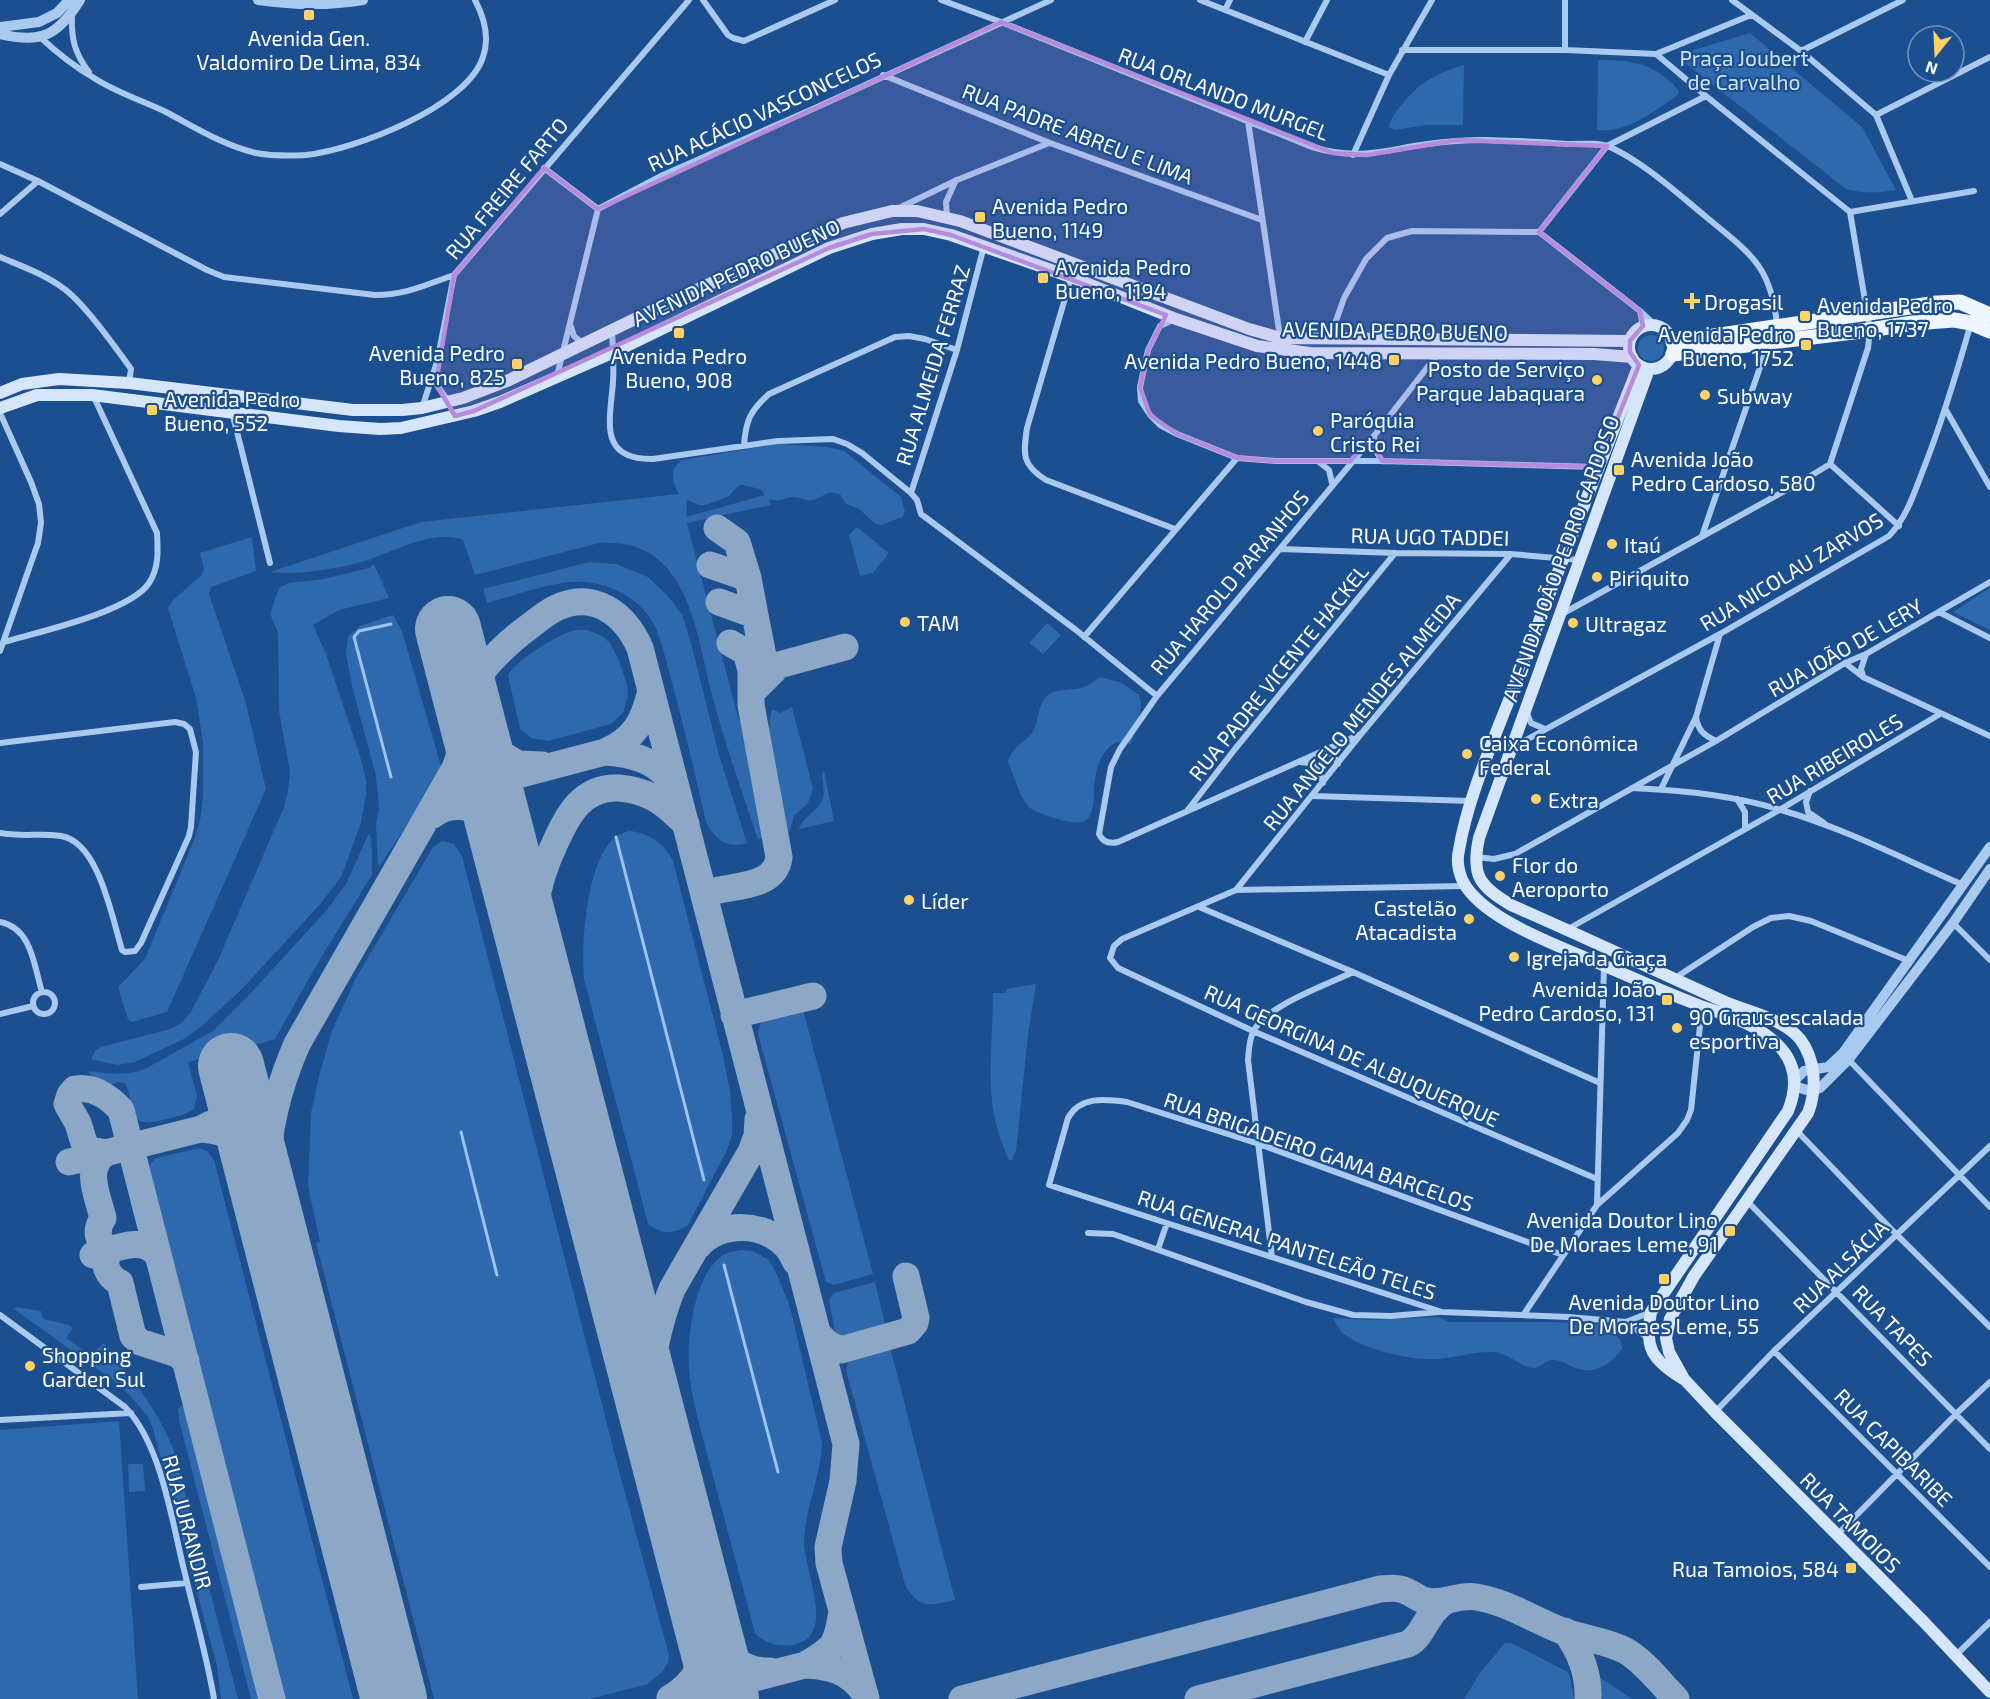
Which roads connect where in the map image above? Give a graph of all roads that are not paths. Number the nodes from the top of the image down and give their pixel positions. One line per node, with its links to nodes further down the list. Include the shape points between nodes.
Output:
1 (69, 0): 21 (street)
2 (80, 0): 19 (street)
3 (258, 0): 4 (street, via 317,5)
4 (363, 0)
5 (475, 0): 34 (street, via 482,12 487,45 476,71 463,86 441,104 381,135 318,153 279,156 228,144)
6 (689, 0): 42 (street, RUA FREIRE FARTO)
7 (703, 0): 8 (street, via 728,35 744,41)
8 (835, 0)
9 (941, 0): 22 (street, RUA ORLANDO MURGEL)
10 (1051, 0): 22 (street, RUA ACÁCIO VASCONCELOS)
11 (1200, 0): 18 (street)
12 (1230, 0): 18 (street)
13 (1327, 0): 26 (street)
14 (1432, 0): 27 (street)
15 (1565, 0): 28 (street)
16 (1732, 0): 20 (street)
17 (1903, 0): 29 (street)
18 (1225, 10): 26 (street)
19 (72, 13): 25 (street, via 60,27); 34 (street, via 76,52)
20 (1751, 15): 29 (street); 30 (street)
21 (48, 19): 23 (street); 25 (street)
22 (1001, 21): 32 (street, RUA ACÁCIO VASCONCELOS); 37 (street, RUA ORLANDO MURGEL)
23 (0, 27)
24 (0, 34): 25 (street)
25 (39, 37): 34 (street)
26 (1305, 42): 33 (street)
27 (1402, 50): 28 (street); 33 (street)
28 (1565, 50): 30 (street)
29 (1801, 51): 36 (street)
30 (1656, 54): 35 (street)
31 (1990, 57): 36 (street)
32 (883, 75): 38 (street, RUA PADRE ABREU E LIMA); 47 (street, RUA ACÁCIO VASCONCELOS, via 663,175)
33 (1389, 75): 40 (street)
34 (95, 79)
35 (1706, 96): 39 (street); 49 (street)
36 (1876, 115): 46 (street)
37 (1248, 121): 40 (street, RUA ORLANDO MURGEL, via 1312,147); 52 (street)
38 (1050, 142): 43 (street); 52 (street, RUA PADRE ABREU E LIMA)
39 (1607, 146): 40 (street, RUA ORLANDO MURGEL, via 1483,139); 53 (street); 65 (street, RUA ORLANDO MURGEL, via 1635,161 1757,261 1767,278)
40 (1353, 155)
41 (0, 164): 44 (street, RUA FREIRE FARTO)
42 (544, 168): 47 (street); 56 (street, RUA FREIRE FARTO)
43 (957, 180): 48 (street); 51 (street, via 946,202)
44 (38, 181): 50 (street); 56 (street, RUA FREIRE FARTO, via 224,277 394,295)
45 (1974, 191): 46 (street)
46 (1912, 201): 49 (street)
47 (598, 209): 62 (street)
48 (892, 212): 51 (main road, AVENIDA PEDRO BUENO); 66 (main road, AVENIDA PEDRO BUENO, via 843,223)
49 (1850, 212): 59 (street)
50 (0, 214)
51 (947, 217): 69 (main road, AVENIDA PEDRO BUENO, via 1249,330)
52 (1262, 220): 69 (street)
53 (1539, 232): 58 (street); 70 (street, via 1412,231 1387,238 1358,271)
54 (984, 246): 57 (main road, AVENIDA PEDRO BUENO); 75 (street, RUA ALMEIDA FERRAZ); 76 (main road, AVENIDA PEDRO BUENO, via 924,229 872,234 829,248)
55 (0, 257): 82 (street, via 50,280 77,300 131,369)
56 (454, 275): 79 (street)
57 (1071, 277): 61 (main road, AVENIDA PEDRO BUENO); 103 (street, via 1027,428 1026,462 1046,480)
58 (1640, 310): 64 (street); 64 (street)
59 (1868, 313): 60 (main road, via 1960,302); 65 (main road); 67 (street)
60 (1990, 315)
61 (1176, 319): 77 (main road, AVENIDA PEDRO BUENO, via 1281,351); 93 (street, via 1160,326 1148,350 1141,401 1160,425)
62 (570, 321): 73 (street, via 574,336); 78 (street)
63 (1971, 323): 67 (main road, via 1954,320); 68 (main road); 88 (street, RUA NICOLAU ZARVOS)
64 (1649, 326): 71 (main road, via 1634,333); 74 (main road, via 1666,331)
65 (1777, 326): 74 (main road)
66 (612, 330): 73 (main road, AVENIDA PEDRO BUENO); 76 (street)
67 (1870, 330): 72 (main road); 97 (street, via 1864,364)
68 (1990, 331)
69 (1281, 338): 70 (main road, AVENIDA PEDRO BUENO)
70 (1329, 338): 71 (main road, AVENIDA PEDRO BUENO)
71 (1630, 340): 80 (main road, via 1630,352)
72 (1769, 342): 74 (main road); 104 (street)
73 (583, 344): 78 (main road, AVENIDA PEDRO BUENO)
74 (1673, 348): 80 (main road, via 1662,367)
75 (957, 350): 92 (street, via 909,336 874,346 769,394 749,416); 101 (street, RUA ALMEIDA FERRAZ)
76 (614, 352): 81 (main road, AVENIDA PEDRO BUENO); 92 (street, via 609,430 619,451 639,460)
77 (1439, 353): 80 (main road, AVENIDA PEDRO BUENO, via 1594,354); 91 (street, RUA HAROLD PARANHOS)
78 (562, 354): 81 (street); 85 (main road, AVENIDA PEDRO BUENO, via 507,381)
79 (436, 362): 85 (street, via 436,384); 86 (street)
80 (1640, 364): 98 (main road, AVENIDA JOÃO PEDRO CARDOSO); 109 (main road, AVENIDA JOÃO PEDRO CARDOSO)
81 (557, 377): 90 (main road, AVENIDA PEDRO BUENO)
82 (129, 383): 83 (main road, AVENIDA PEDRO BUENO, via 39,380); 86 (main road, AVENIDA PEDRO BUENO, via 353,410)
83 (0, 393)
84 (92, 395): 87 (main road, AVENIDA PEDRO BUENO, via 37,395); 89 (main road, AVENIDA PEDRO BUENO); 117 (street, via 157,533 154,573 139,594 122,604)
85 (449, 402): 86 (main road, AVENIDA PEDRO BUENO); 90 (main road)
86 (422, 408)
87 (0, 410): 117 (street, via 39,504 41,523 38,543)
88 (1946, 410): 100 (street); 102 (street, RUA NICOLAU ZARVOS)
89 (232, 411): 90 (main road, AVENIDA PEDRO BUENO, via 380,429); 110 (street)
90 (455, 416)
91 (1374, 436): 95 (street); 96 (street, RUA HAROLD PARANHOS)
92 (744, 445): 101 (street, via 833,439 862,453)
93 (1237, 458): 94 (street); 103 (street)
94 (1319, 461): 96 (street); 99 (street, via 1329,470)
95 (1382, 461): 96 (street); 98 (street)
96 (1350, 462): 99 (street, RUA HAROLD PARANHOS)
97 (1830, 464): 102 (street); 104 (street)
98 (1598, 467): 108 (main road, AVENIDA JOÃO PEDRO CARDOSO)
99 (1332, 483): 105 (street, RUA HAROLD PARANHOS)
100 (1990, 487)
101 (911, 493): 115 (street, via 921,514)
102 (1899, 526): 114 (street, RUA NICOLAU ZARVOS, via 1873,547)
103 (1175, 529): 115 (street)
104 (1702, 537): 113 (street)
105 (1280, 549): 106 (street, RUA UGO TADDEI); 122 (street, RUA HAROLD PARANHOS)
106 (1395, 553): 107 (street, RUA UGO TADDEI); 144 (street, RUA PADRE VICENTE HACKEL)
107 (1511, 554): 108 (street, RUA UGO TADDEI); 127 (street, RUA ANGELO MENDES ALMEIDA)
108 (1562, 558): 109 (street, RUA UGO TADDEI); 142 (main road, AVENIDA JOÃO PEDRO CARDOSO)
109 (1579, 560): 113 (main road, AVENIDA JOÃO PEDRO CARDOSO)
110 (270, 563)
111 (1990, 582): 112 (street, RUA JOÃO DE LERY)
112 (1939, 612): 116 (street); 119 (street, RUA JOÃO DE LERY)
113 (1559, 616): 123 (main road, AVENIDA JOÃO PEDRO CARDOSO)
114 (1720, 634): 125 (street); 126 (street, RUA NICOLAU ZARVOS)
115 (1084, 637): 122 (street)
116 (1990, 638)
117 (4, 642): 118 (street)
118 (0, 651)
119 (1866, 654): 120 (street, RUA JOÃO DE LERY); 121 (street, via 1861,669)
120 (1845, 663): 121 (street); 129 (street, RUA JOÃO DE LERY)
121 (1863, 677): 124 (street)
122 (1157, 696): 144 (street, RUA HAROLD PARANHOS, via 1111,767 1099,834 1108,843 1118,842)
123 (1526, 706): 126 (street, via 1532,723); 131 (main road, AVENIDA JOÃO PEDRO CARDOSO)
124 (1940, 714): 128 (street); 139 (street, RUA RIBEIROLES)
125 (1696, 717): 129 (street, via 1699,729); 135 (street)
126 (1545, 729): 131 (street, RUA NICOLAU ZARVOS)
127 (1362, 734): 132 (street); 134 (street, RUA ANGELO MENDES ALMEIDA)
128 (1990, 736)
129 (1716, 741): 135 (street, RUA JOÃO DE LERY)
130 (0, 743): 147 (street, via 175,722 190,729 196,752 189,836 135,951 122,950 99,876 82,847 61,836)
131 (1510, 748): 149 (main road, AVENIDA JOÃO PEDRO CARDOSO)
132 (1324, 751): 133 (street); 134 (street, via 1333,755)
133 (1299, 762): 136 (street, via 1314,765); 144 (street)
134 (1338, 764): 136 (street, RUA ANGELO MENDES ALMEIDA)
135 (1672, 767): 137 (street, RUA JOÃO DE LERY); 138 (street)
136 (1323, 783): 140 (street, RUA ANGELO MENDES ALMEIDA)
137 (1631, 788): 138 (street); 149 (street, RUA JOÃO DE LERY, via 1515,854 1494,859)
138 (1661, 789): 141 (street)
139 (1810, 790): 143 (street, RUA RIBEIROLES); 145 (street, via 1808,812)
140 (1312, 796): 142 (street); 153 (street, RUA ANGELO MENDES ALMEIDA)
141 (1737, 799): 143 (street); 146 (street, RUA RIBEIROLES, via 1745,812)
142 (1472, 801): 152 (main road, AVENIDA JOÃO PEDRO CARDOSO, via 1458,852)
143 (1781, 810): 145 (street); 146 (street, RUA RIBEIROLES)
144 (1187, 812)
145 (1832, 828): 151 (street)
146 (1745, 829): 157 (street, RUA RIBEIROLES)
147 (0, 834)
148 (1990, 847): 151 (street)
149 (1475, 857): 157 (main road, via 1483,884 1494,895)
150 (1990, 869): 156 (street)
151 (1963, 885): 159 (street)
152 (1466, 886): 153 (street); 160 (main road, AVENIDA JOÃO PEDRO CARDOSO, via 1494,913)
153 (1236, 890): 154 (street)
154 (1199, 907): 161 (street); 167 (street, RUA GEORGINA DE ALBUQUERQUE, via 1122,939 1114,946 1110,958 1118,968)
155 (0, 922): 163 (street, via 23,935)
156 (1953, 923): 158 (street); 168 (street)
157 (1567, 930): 162 (main road)
158 (1990, 960)
159 (1909, 962): 162 (street, via 1811,921 1789,916 1771,918 1753,927); 168 (street)
160 (1604, 966): 165 (main road, AVENIDA JOÃO PEDRO CARDOSO); 170 (street)
161 (1353, 972): 167 (street, via 1278,1007); 170 (street)
162 (1674, 979): 169 (main road, via 1788,1029 1807,1051)
163 (42, 992): 164 (street, via 35,995); 164 (street, via 53,995 55,1007 44,1014)
164 (33, 1006): 166 (street)
165 (1702, 1007): 171 (main road, AVENIDA JOÃO PEDRO CARDOSO, via 1744,1023 1778,1044 1791,1062); 180 (street, via 1687,1120 1678,1133)
166 (0, 1014)
167 (1253, 1031): 174 (street, via 1248,1060); 177 (street, RUA GEORGINA DE ALBUQUERQUE)
168 (1846, 1056): 169 (street, via 1828,1067); 172 (street, via 1824,1085); 176 (street)
169 (1812, 1069): 171 (street, via 1801,1073); 172 (main road)
170 (1600, 1083): 177 (street)
171 (1795, 1083): 172 (street); 190 (main road, via 1788,1111)
172 (1814, 1091): 173 (main road, via 1808,1113)
173 (1796, 1130): 179 (main road); 184 (street)
174 (1259, 1144): 178 (street, RUA BRIGADEIRO GAMA BARCELOS, via 1127,1102 1108,1099 1078,1104 1068,1118); 186 (street, RUA BRIGADEIRO GAMA BARCELOS); 187 (street)
175 (1990, 1146): 176 (street, RUA ALSÁCIA)
176 (1960, 1176): 181 (street); 184 (street, RUA ALSÁCIA)
177 (1597, 1179): 180 (street)
178 (1049, 1185): 182 (street, RUA GENERAL PANTELEÃO TELES)
179 (1746, 1200): 188 (street, RUA TAPES); 194 (main road, via 1694,1276)
180 (1597, 1205): 186 (street)
181 (1990, 1207)
182 (1167, 1223): 185 (street); 187 (street, RUA GENERAL PANTELEÃO TELES)
183 (1088, 1233): 185 (street, via 1113,1234)
184 (1896, 1234): 188 (street, RUA ALSÁCIA); 195 (street)
185 (1158, 1249): 189 (street, via 1353,1315)
186 (1563, 1255): 191 (street)
187 (1272, 1257): 189 (street, RUA GENERAL PANTELEÃO TELES)
188 (1837, 1291): 198 (street, RUA ALSÁCIA); 203 (street, RUA TAPES)
189 (1442, 1312): 191 (street, RUA GENERAL PANTELEÃO TELES)
190 (1651, 1312): 193 (street, RUA GENERAL PANTELEÃO TELES); 194 (main road); 196 (main road)
191 (1524, 1314): 193 (street, RUA GENERAL PANTELEÃO TELES)
192 (0, 1315): 202 (street, RUA JURANDIR)
193 (1626, 1322): 196 (street)
194 (1669, 1324): 197 (main road)
195 (1990, 1327)
196 (1648, 1338): 197 (main road, via 1658,1346); 199 (main road, RUA TAMOIOS, via 1658,1362)
197 (1667, 1346): 199 (main road, RUA TAMOIOS)
198 (1774, 1351): 201 (street, RUA ALSÁCIA); 206 (street, RUA CAPIBARIBE)
199 (1684, 1379): 201 (main road, RUA TAMOIOS)
200 (1990, 1382): 203 (street)
201 (1715, 1412): 207 (main road, RUA TAMOIOS)
202 (131, 1413): 204 (street); 209 (street, RUA JURANDIR, via 151,1446 162,1479)
203 (1956, 1413): 205 (street, RUA TAPES); 206 (street)
204 (0, 1420)
205 (1990, 1449)
206 (1897, 1472): 207 (street); 208 (street, RUA CAPIBARIBE)
207 (1837, 1535): 212 (main road, RUA TAMOIOS)
208 (1990, 1567)
209 (187, 1583): 210 (street); 214 (street, RUA JURANDIR)
210 (141, 1587)
211 (1990, 1622): 212 (street)
212 (1956, 1655): 213 (main road, RUA TAMOIOS)
213 (1990, 1692)
214 (214, 1699)

